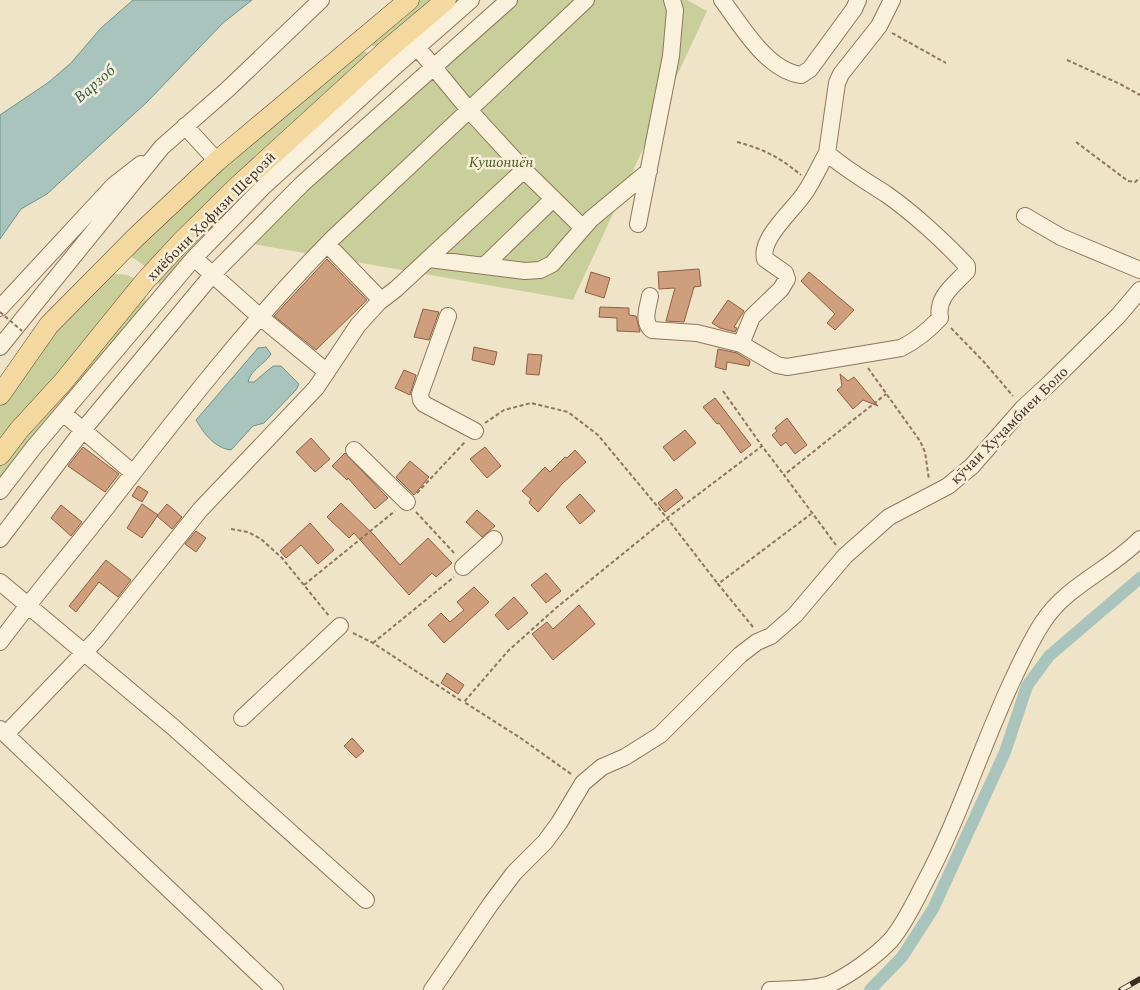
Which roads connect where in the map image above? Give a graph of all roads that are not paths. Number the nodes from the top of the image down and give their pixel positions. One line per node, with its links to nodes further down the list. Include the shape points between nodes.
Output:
1 (321, 0): 14 (street)
2 (409, 0): 17 (main road, хиёбони Ҳофизи Шерозӣ)
3 (446, 0): 44 (main road, хиёбони Ҳофизи Шерозӣ, via 388,49 180,242)
4 (471, 0): 11 (street)
5 (586, 0): 13 (street)
6 (672, 0): 19 (street, via 675,10 672,56)
7 (722, 0): 8 (street, via 762,53 792,74 801,75 810,69)
8 (858, 0)
9 (892, 0): 16 (street, via 879,26 841,74)
10 (506, 1): 12 (street)
11 (417, 47): 12 (street); 25 (street, via 264,186)
12 (433, 66): 13 (street); 29 (street, via 302,184)
13 (469, 110): 18 (street); 24 (street)
14 (185, 126): 15 (street); 17 (street)
15 (162, 147): 33 (street, via 114,185); 37 (street)
16 (827, 153): 36 (street, via 806,191 770,237 765,259 785,273 787,279 752,317); 36 (street, via 888,196 963,262 967,271 945,294 940,303 940,318 928,331 901,348 787,366 777,365)
17 (216, 161): 39 (main road, хиёбони Ҳофизи Шерозӣ, via 49,325)
18 (524, 170): 20 (street); 26 (street)
19 (649, 172): 22 (street); 23 (street)
20 (553, 199): 23 (street); 27 (street)
21 (1025, 216): 28 (street, via 1061,237)
22 (638, 224)
23 (583, 228): 27 (street, via 552,264 540,270)
24 (327, 244): 32 (street); 34 (street)
25 (194, 258): 29 (street); 40 (street)
26 (429, 259): 27 (street); 32 (street)
27 (484, 266)
28 (1140, 270)
29 (212, 275): 34 (street); 41 (street)
30 (1140, 290): 61 (street, кӯчаи Хуҷамбиеи Боло, via 1118,316 1023,408 972,466 948,486 889,517 845,556 795,616 740,655 660,735 625,758 602,767 583,783 559,823 514,873)
31 (650, 296): 36 (street, via 646,320 652,330 697,333)
32 (381, 300): 38 (street, via 358,324)
33 (0, 308)
34 (259, 316): 38 (street); 45 (street)
35 (448, 316): 42 (street, via 420,394 421,400)
36 (741, 344)
37 (0, 347)
38 (326, 372): 56 (street, via 316,388 200,510)
39 (0, 395)
40 (63, 413): 41 (street); 46 (street)
41 (84, 430): 45 (street); 48 (street)
42 (475, 431)
43 (354, 450): 47 (street)
44 (0, 455)
45 (133, 473): 53 (street)
46 (0, 491)
47 (407, 502)
48 (0, 538)
49 (494, 539): 51 (street)
50 (1140, 539): 62 (street, via 1114,562 1064,597 1043,622 999,708 932,869 891,940 876,954 829,985)
51 (463, 567)
52 (0, 582): 53 (street)
53 (27, 605): 55 (street); 56 (street)
54 (340, 626): 57 (street)
55 (0, 642)
56 (84, 652): 58 (street); 59 (street)
57 (242, 718)
58 (3, 732): 60 (street)
59 (366, 900)
60 (275, 990)
61 (432, 990)
62 (770, 990)

